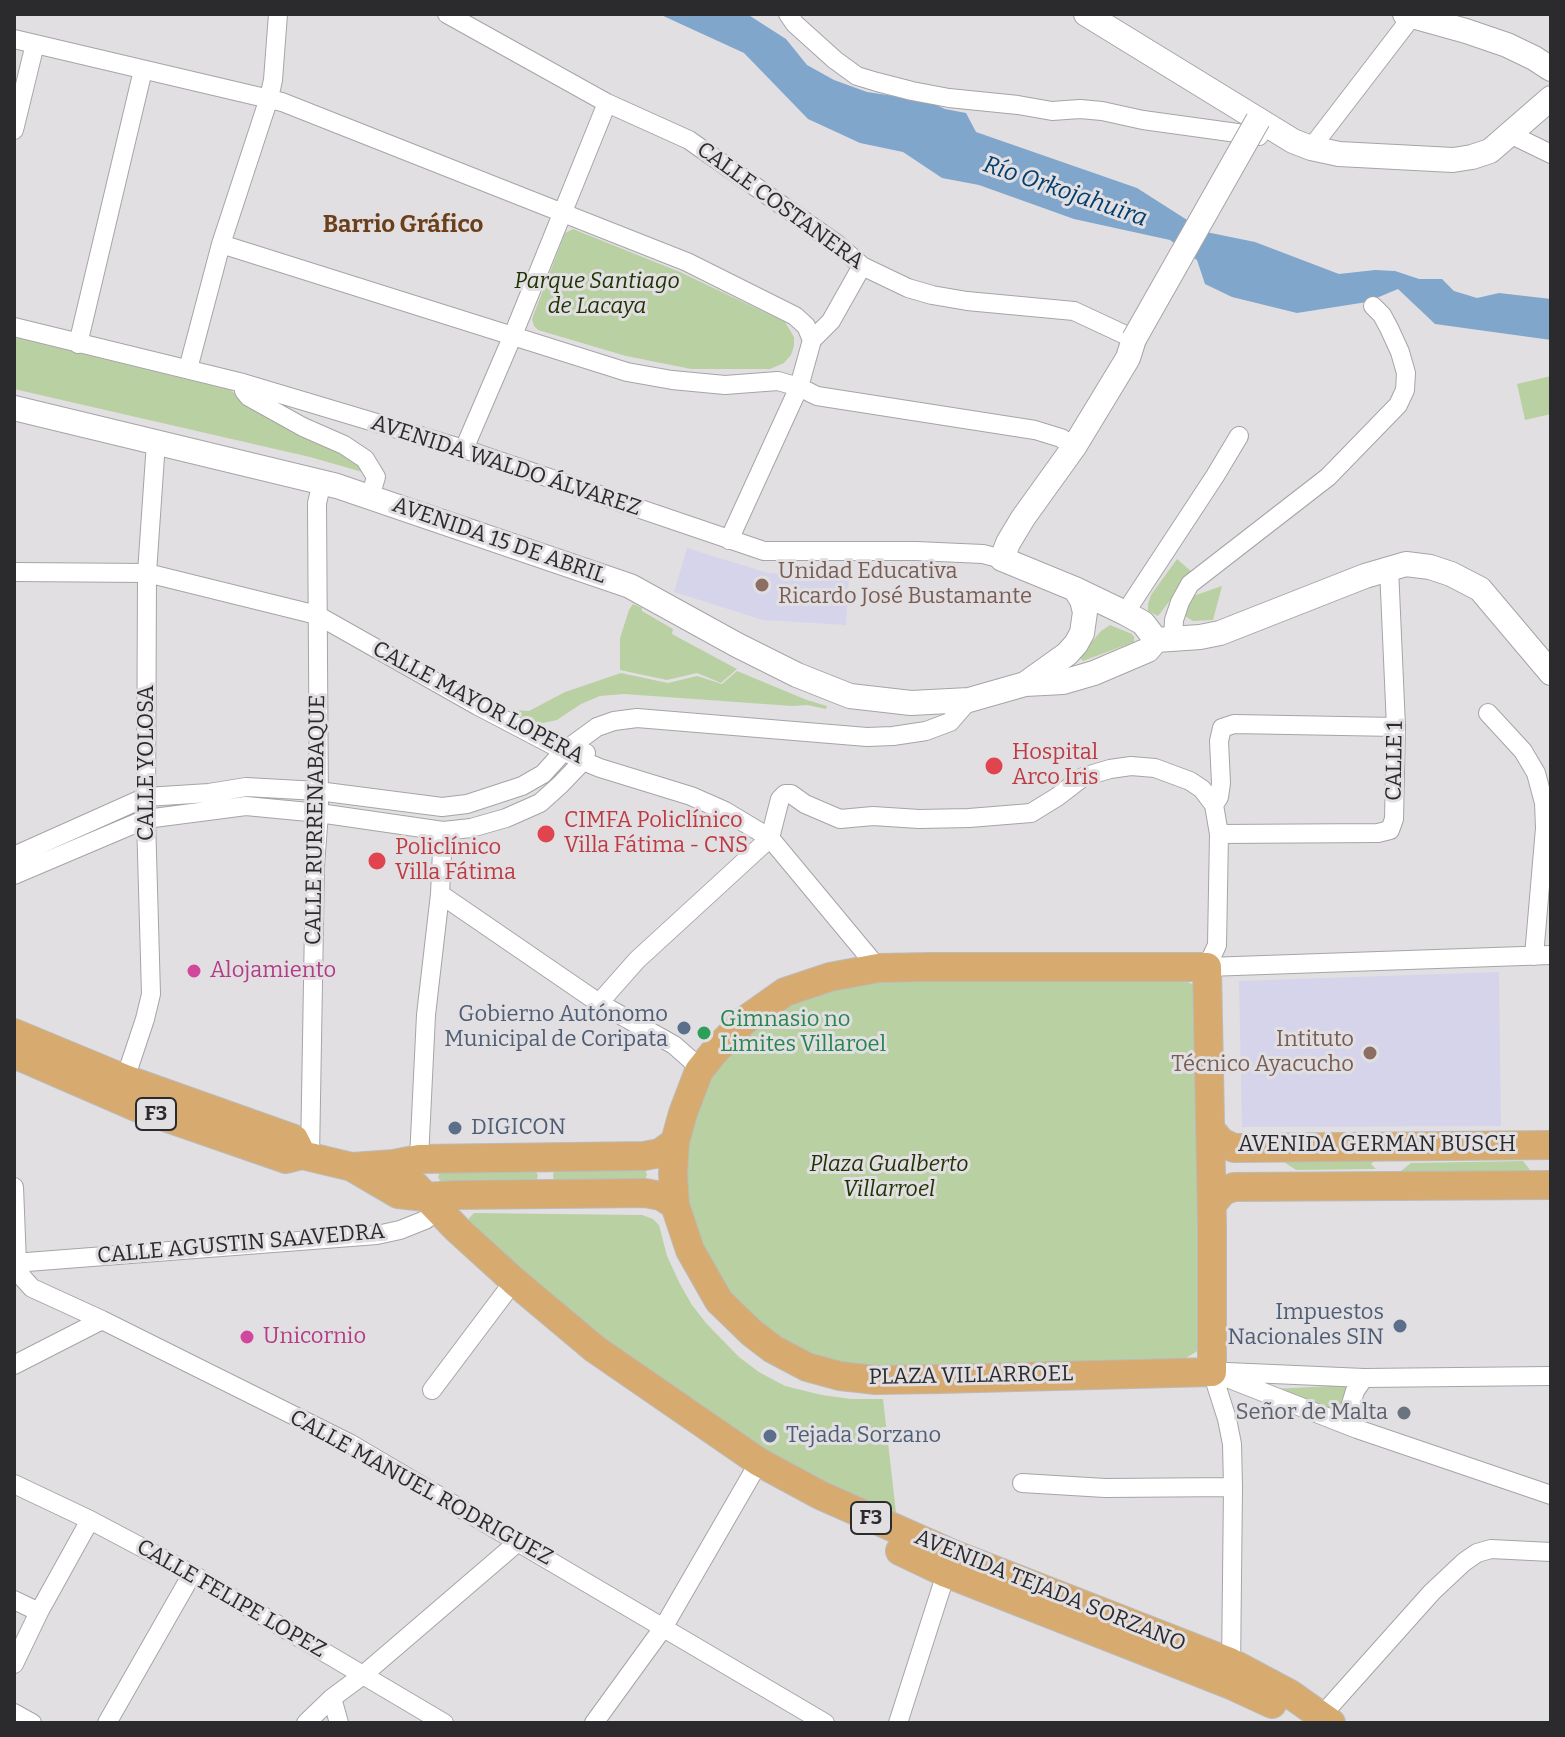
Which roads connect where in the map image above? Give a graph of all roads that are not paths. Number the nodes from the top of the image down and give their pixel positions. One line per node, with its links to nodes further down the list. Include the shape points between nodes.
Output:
1 (278, 14): 10 (street)
2 (447, 14): 12 (street, CALLE COSTANERA)
3 (788, 14): 16 (street, via 857,76 912,91 1052,111 1118,113)
4 (1086, 14): 13 (main road)
5 (1410, 15): 8 (main road, via 1507,45); 16 (street)
6 (14, 39): 7 (street)
7 (35, 44): 9 (street); 14 (street)
8 (1551, 69)
9 (143, 70): 10 (street); 26 (street)
10 (269, 98): 18 (street); 19 (street)
11 (1551, 98): 15 (main road)
12 (607, 103): 18 (street); 20 (street, CALLE COSTANERA, via 689,140)
13 (1258, 120): 16 (main road); 24 (main road, bridge)
14 (14, 130)
15 (1510, 134): 16 (main road, via 1490,151 1453,160 1339,154); 17 (street)
16 (1302, 145)
17 (1551, 154)
18 (562, 212): 23 (street); 25 (street, via 687,262 795,316)
19 (221, 244): 23 (street); 27 (street)
20 (862, 266): 24 (street, CALLE COSTANERA, via 932,295 1074,311); 25 (street, via 831,321)
21 (1373, 306): 45 (street, via 1389,328 1406,373 1398,405 1328,477 1190,584)
22 (14, 327): 26 (street, AVENIDA WALDO ÁLVAREZ)
23 (513, 335): 29 (street, via 627,372 725,385 778,381); 34 (street)
24 (1134, 339): 33 (main road)
25 (812, 340): 29 (street)
26 (78, 344): 27 (street, AVENIDA WALDO ÁLVAREZ)
27 (188, 369): 28 (street, AVENIDA WALDO ÁLVAREZ)
28 (243, 383): 34 (street, AVENIDA WALDO ÁLVAREZ); 36 (street, via 249,397 365,459 376,477)
29 (799, 387): 33 (street, via 817,396 1035,430); 37 (street)
30 (14, 408): 32 (main road, AVENIDA 15 DE ABRIL)
31 (1239, 436): 43 (street)
32 (156, 442): 35 (main road, AVENIDA 15 DE ABRIL); 41 (street, CALLE YOLOSA)
33 (1074, 447): 38 (main road, via 1023,518)
34 (464, 449): 37 (street, AVENIDA WALDO ÁLVAREZ)
35 (322, 482): 36 (main road, AVENIDA 15 DE ABRIL); 44 (street, CALLE RURRENABAQUE, via 317,503)
36 (370, 497): 48 (main road, AVENIDA 15 DE ABRIL, via 630,586 737,645 850,696 911,703)
37 (729, 540): 38 (street, AVENIDA WALDO ÁLVAREZ, via 764,551 916,551)
38 (1002, 559): 42 (main road)
39 (1389, 568): 45 (main road, via 1220,633); 46 (main road, via 1430,567 1480,589); 51 (street, CALLE 1)
40 (14, 572): 41 (street, CALLE MAYOR LOPERA)
41 (147, 573): 44 (street, CALLE MAYOR LOPERA); 55 (street, CALLE YOLOSA)
42 (1075, 589): 43 (main road); 47 (main road, via 1085,612 1082,633 1067,654)
43 (1125, 613): 45 (main road)
44 (317, 615): 52 (street, CALLE MAYOR LOPERA); 54 (street, CALLE RURRENABAQUE)
45 (1164, 640): 47 (main road, via 1094,673 1063,682)
46 (1551, 673)
47 (1025, 684): 48 (main road, AVENIDA 15 DE ABRIL)
48 (969, 700): 50 (street, via 950,722 893,736 637,718)
49 (1488, 713): 65 (street, via 1523,751 1544,803)
50 (597, 727): 52 (street); 53 (street)
51 (1396, 727): 56 (street, via 1222,728 1221,783); 60 (street, CALLE 1, via 1390,830)
52 (564, 751): 53 (street, CALLE MAYOR LOPERA); 54 (street, via 543,774 522,786 467,804 442,807)
53 (583, 761): 59 (street, via 540,803 506,818); 61 (street, CALLE MAYOR LOPERA, via 691,796)
54 (318, 791): 55 (street, via 246,787); 57 (street, CALLE RURRENABAQUE)
55 (146, 797): 58 (street, CALLE YOLOSA); 62 (street)
56 (1214, 805): 60 (street); 61 (street, via 1190,781 1131,766 1083,777 1031,813 840,819 785,794)
57 (319, 813): 58 (street, via 246,806); 59 (street); 76 (street, CALLE RURRENABAQUE)
58 (146, 819): 63 (street); 72 (street, CALLE YOLOSA, via 151,994)
59 (443, 831): 64 (street)
60 (1219, 834): 66 (street, via 1217,945)
61 (770, 838): 67 (street, CALLE MAYOR LOPERA); 68 (street, via 637,960)
62 (14, 856)
63 (14, 875)
64 (440, 894): 68 (street); 78 (street)
65 (1542, 956): 66 (street)
66 (1207, 967): 67 (main road, PLAZA VILLARROEL); 73 (main road)
67 (878, 968): 71 (main road, PLAZA VILLARROEL, via 785,992 744,1021)
68 (599, 1003): 71 (street, via 674,1045)
69 (14, 1033): 72 (main road, F3)
70 (14, 1054): 76 (main road, F3, via 136,1107 286,1159)
71 (699, 1071): 74 (main road, PLAZA VILLARROEL)
72 (125, 1079): 76 (main road, F3, via 294,1139)
73 (1210, 1129): 75 (main road, AVENIDA GERMAN BUSCH, via 1234,1148); 84 (main road)
74 (675, 1142): 77 (main road, via 644,1156); 85 (main road, PLAZA VILLARROEL)
75 (1551, 1145)
76 (306, 1156): 79 (main road, F3)
77 (545, 1157): 78 (main road); 82 (main road)
78 (407, 1161): 79 (main road, F3); 83 (main road, AVENIDA TEJADA SORZANO / F3)
79 (352, 1167): 83 (main road, F3)
80 (1551, 1185): 84 (main road, AVENIDA GERMAN BUSCH, via 1234,1187)
81 (14, 1187): 86 (street)
82 (546, 1194): 83 (main road); 85 (main road, via 645,1193)
83 (429, 1204): 86 (street, CALLE AGUSTIN SAAVEDRA, via 400,1230 377,1235); 87 (main road, AVENIDA TEJADA SORZANO / F3)
84 (1212, 1204): 90 (main road)
85 (675, 1205): 90 (main road, PLAZA VILLARROEL, via 690,1250 719,1301 773,1349 807,1367 876,1380)
86 (15, 1263): 88 (street, CALLE MANUEL RODRIGUEZ, via 32,1288)
87 (509, 1288): 93 (street); 95 (main road, AVENIDA TEJADA SORZANO / F3, via 599,1371)
88 (102, 1320): 89 (street); 101 (street, CALLE MANUEL RODRIGUEZ, via 351,1444)
89 (14, 1365)
90 (1212, 1372): 92 (street); 94 (street); 98 (street, via 1232,1444)
91 (1551, 1376): 92 (street)
92 (1364, 1378): 94 (street, via 1351,1404)
93 (432, 1390)
94 (1357, 1429): 99 (street)
95 (754, 1470): 103 (main road, AVENIDA TEJADA SORZANO / F3, via 815,1512); 107 (street)
96 (1022, 1483): 98 (street)
97 (14, 1484): 100 (street, CALLE FELIPE LOPEZ)
98 (1233, 1487): 109 (street)
99 (1551, 1495)
100 (90, 1520): 104 (street, CALLE FELIPE LOPEZ); 106 (street)
101 (518, 1542): 107 (street, CALLE MANUEL RODRIGUEZ); 110 (street)
102 (1551, 1552): 113 (street, via 1491,1549 1464,1562)
103 (950, 1563): 109 (main road, AVENIDA TEJADA SORZANO / F3); 121 (street)
104 (192, 1574): 110 (street, CALLE FELIPE LOPEZ); 115 (street)
105 (14, 1600): 106 (street)
106 (39, 1612): 108 (street)
107 (663, 1628): 119 (street); 120 (street, CALLE MANUEL RODRIGUEZ)
108 (14, 1664)
109 (1231, 1674): 113 (main road, AVENIDA TEJADA SORZANO / F3, via 1270,1703)
110 (363, 1675): 111 (street); 118 (street, CALLE FELIPE LOPEZ)
111 (332, 1698): 116 (street); 117 (street)
112 (14, 1713): 114 (street)
113 (1316, 1721)
114 (32, 1723)
115 (107, 1723)
116 (306, 1723)
117 (339, 1723)
118 (444, 1723)
119 (594, 1723)
120 (825, 1723)
121 (898, 1723)

